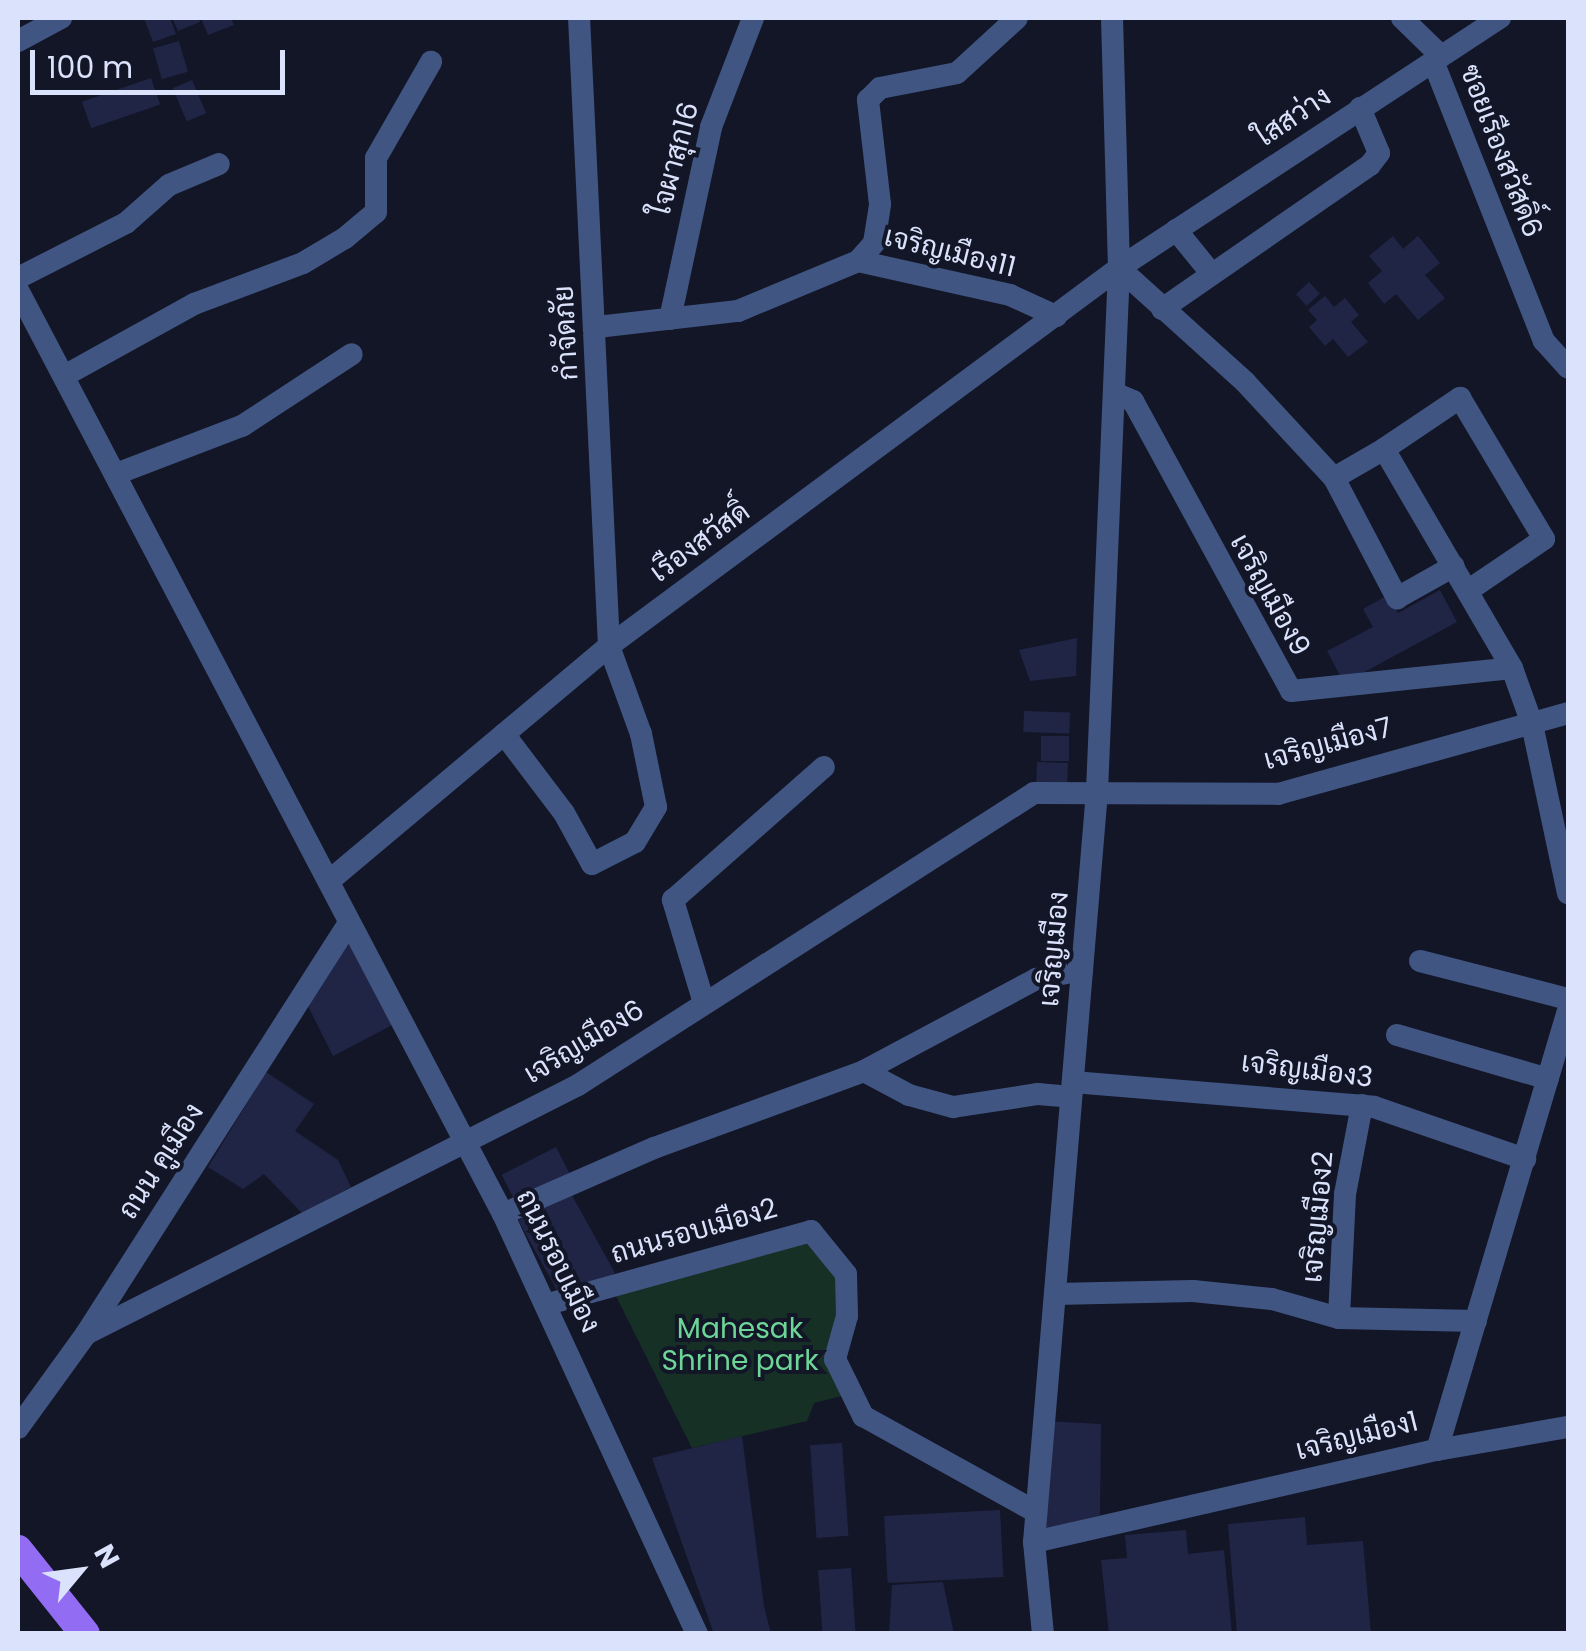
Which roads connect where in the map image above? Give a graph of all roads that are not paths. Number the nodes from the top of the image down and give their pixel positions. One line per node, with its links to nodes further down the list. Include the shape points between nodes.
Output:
1 (61, 18): 8 (street)
2 (579, 18): 22 (street, กำจัดภัย)
3 (753, 18): 21 (street, ใจผาสุก16, via 710,127)
4 (1017, 18): 14 (street, via 957,73 880,88 868,100 880,204 874,243)
5 (1112, 18): 15 (street, เจริญเมือง)
6 (1402, 18): 9 (street)
7 (1500, 18): 9 (street, ใสสว่าง)
8 (18, 41)
9 (1437, 58): 11 (street, ใสสว่าง); 24 (street, ซอยเรืองสวัสดิ์6, via 1544,340)
10 (430, 62): 25 (street, via 376,158 376,212 303,263 194,304)
11 (1360, 108): 13 (street, ใสสว่าง); 16 (street, via 1379,153 1370,166)
12 (219, 164): 17 (street, via 169,185 126,223)
13 (1176, 230): 15 (street, ใสสว่าง); 16 (street)
14 (858, 261): 20 (street, เจริญเมือง11, via 1010,295); 21 (street, เจริญเมือง11, via 770,302)
15 (1119, 268): 19 (street); 20 (street, เรืองสวัสดิ์); 26 (street, เจริญเมือง)
16 (1211, 273): 19 (street)
17 (18, 278)
18 (18, 290): 25 (street, ถนนรอบเมือง)
19 (1162, 309): 29 (street, via 1245,382)
20 (1056, 316): 32 (street, เรืองสวัสดิ์)
21 (670, 320): 22 (street, เจริญเมือง11)
22 (596, 328): 32 (street, กำจัดภัย)
23 (352, 354): 28 (street, via 242,426)
24 (1568, 368)
25 (64, 376): 28 (street, ถนนรอบเมือง)
26 (1114, 393): 33 (street, เจริญเมือง9, via 1133,401 1290,692); 38 (street, เจริญเมือง)
27 (1384, 449): 29 (street); 30 (street); 31 (street, via 1460,398 1544,539)
28 (116, 474): 39 (street, ถนนรอบเมือง)
29 (1334, 478): 30 (street, via 1397,598)
30 (1454, 566): 31 (street)
31 (1469, 590): 33 (street)
32 (609, 646): 36 (street, เรืองสวัสดิ์); 36 (street, กำจัดภัย, via 641,734 656,808 635,842 592,864 564,812)
33 (1512, 668): 35 (street)
34 (1568, 713): 35 (street, เจริญเมือง7)
35 (1532, 724): 38 (street, เจริญเมือง7, via 1278,794); 40 (street)
36 (504, 734): 39 (street, เรืองสวัสดิ์)
37 (824, 767): 45 (street, via 673,900)
38 (1097, 791): 43 (street, เจริญเมือง); 45 (street, เจริญเมือง6, via 1034,793)
39 (329, 881): 41 (street, ถนนรอบเมือง)
40 (1568, 893)
41 (350, 923): 52 (street, ถนนรอบเมือง); 59 (street, ถนน คูเมือง)
42 (1420, 961): 44 (street)
43 (1082, 970): 48 (street, via 1036,978); 50 (street, เจริญเมือง)
44 (1568, 999)
45 (704, 1004): 52 (street, เจริญเมือง6, via 578,1085)
46 (1568, 1010): 49 (street, เจริญเมือง1)
47 (1397, 1035): 49 (street)
48 (864, 1072): 50 (street, เจริญเมือง3, via 953,1107); 54 (street, via 654,1148)
49 (1548, 1079): 53 (street, เจริญเมือง1)
50 (1072, 1089): 51 (street, เจริญเมือง3); 55 (street, เจริญเมือง)
51 (1362, 1105): 53 (street, เจริญเมือง3); 57 (street, เจริญเมือง2, via 1345,1194)
52 (464, 1142): 54 (street, ถนนรอบเมือง); 59 (street, เจริญเมือง6)
53 (1526, 1160): 58 (street, เจริญเมือง1)
54 (503, 1214): 56 (street, ถนนรอบเมือง)
55 (1055, 1294): 57 (street, via 1193,1291 1272,1299); 63 (street, เจริญเมือง)
56 (548, 1304): 63 (street, ถนนรอบเมือง2, via 811,1231 846,1274 847,1316 835,1358 862,1416); 67 (street, ถนนรอบเมือง)
57 (1339, 1318): 58 (street, เจริญเมือง2)
58 (1476, 1320): 62 (street, เจริญเมือง1)
59 (86, 1334): 61 (street, ถนน คูเมือง)
60 (1568, 1427): 62 (street)
61 (18, 1428)
62 (1437, 1450): 64 (street, เจริญเมือง1)
63 (1036, 1512): 64 (street, เจริญเมือง)
64 (1034, 1542): 68 (street, เจริญเมือง)
65 (18, 1550): 66 (main road)
66 (85, 1634)
67 (697, 1634)
68 (1042, 1634)

